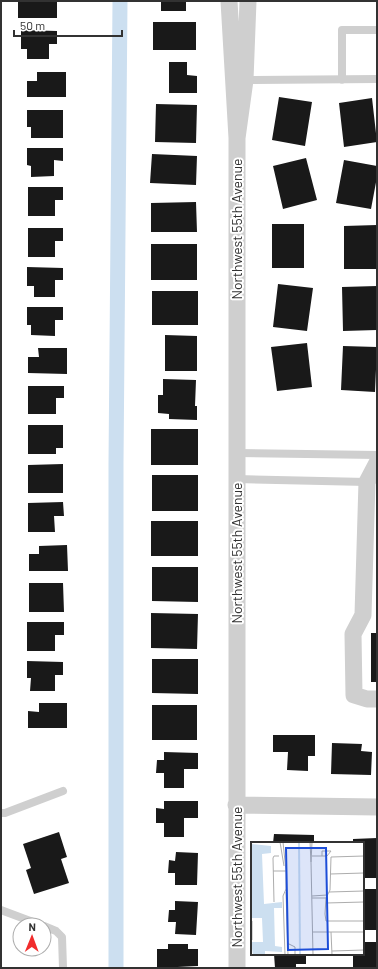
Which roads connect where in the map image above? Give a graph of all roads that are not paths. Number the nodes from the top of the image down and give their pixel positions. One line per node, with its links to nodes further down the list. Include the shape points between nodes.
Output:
1 (230, 1): 7 (street, Northwest 55th Avenue)
2 (248, 1): 5 (street, Northwest 55th Avenue)
3 (377, 30): 6 (lane, via 342,30)
4 (377, 79): 6 (lane)
5 (245, 80): 6 (lane); 7 (street, Northwest 55th Avenue)
6 (342, 80)
7 (237, 138): 8 (street, Northwest 55th Avenue)
8 (237, 453): 9 (lane); 11 (street, Northwest 55th Avenue)
9 (377, 455)
10 (377, 462): 12 (street)
11 (237, 479): 12 (lane); 16 (street, Northwest 55th Avenue)
12 (367, 482): 13 (street)
13 (371, 523): 14 (street, via 363,615 353,634 354,695)
14 (377, 699)
15 (63, 791): 18 (lane)
16 (236, 806): 17 (street); 23 (street, Northwest 55th Avenue)
17 (377, 807)
18 (1, 813)
19 (1, 910): 20 (lane)
20 (20, 917)
21 (52, 929): 22 (lane, via 62,937)
22 (63, 968)
23 (237, 968)

